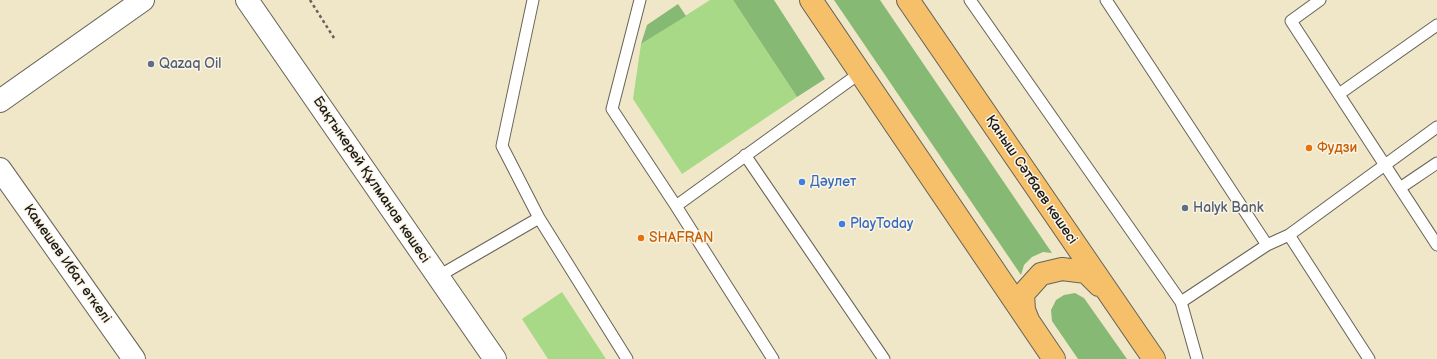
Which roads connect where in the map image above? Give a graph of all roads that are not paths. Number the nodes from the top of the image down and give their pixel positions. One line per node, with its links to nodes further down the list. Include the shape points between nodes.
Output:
1 (143, 0): 13 (street)
2 (247, 0): 25 (street, Бақтыкерей Құлманов көшесі)
3 (533, 0): 21 (lane, via 502,146)
4 (640, 0): 20 (lane, via 612,109)
5 (811, 0): 11 (main road)
6 (908, 0): 26 (main road, Қаныш Сәтбаев көшесі)
7 (970, 0): 27 (lane)
8 (1106, 0): 23 (lane)
9 (1320, 0): 12 (lane, via 1290,21)
10 (1437, 24): 12 (lane)
11 (860, 73): 15 (lane); 28 (main road)
12 (1339, 94): 17 (lane)
13 (0, 101)
14 (1437, 128): 17 (lane)
15 (745, 155): 20 (lane); 33 (lane)
16 (1437, 163): 19 (lane)
17 (1386, 165): 19 (lane); 22 (lane)
18 (0, 169): 29 (street, Камешев Ибат өткелі)
19 (1400, 188): 24 (lane)
20 (676, 206): 32 (lane)
21 (539, 218): 25 (lane); 31 (lane)
22 (1289, 235): 23 (lane); 37 (lane)
23 (1267, 245): 27 (lane)
24 (1437, 245)
25 (438, 277): 30 (street, Бақтыкерей Құлманов көшесі)
26 (1111, 297): 28 (main road, via 1086,272 1062,269 1041,274 1023,294 1024,310); 35 (main road, Қаныш Сәтбаев көшесі)
27 (1181, 302): 36 (lane)
28 (1031, 327): 34 (main road)
29 (134, 359)
30 (495, 359)
31 (627, 359)
32 (773, 359)
33 (884, 359)
34 (1054, 359)
35 (1154, 359)
36 (1197, 359)
37 (1370, 359)

